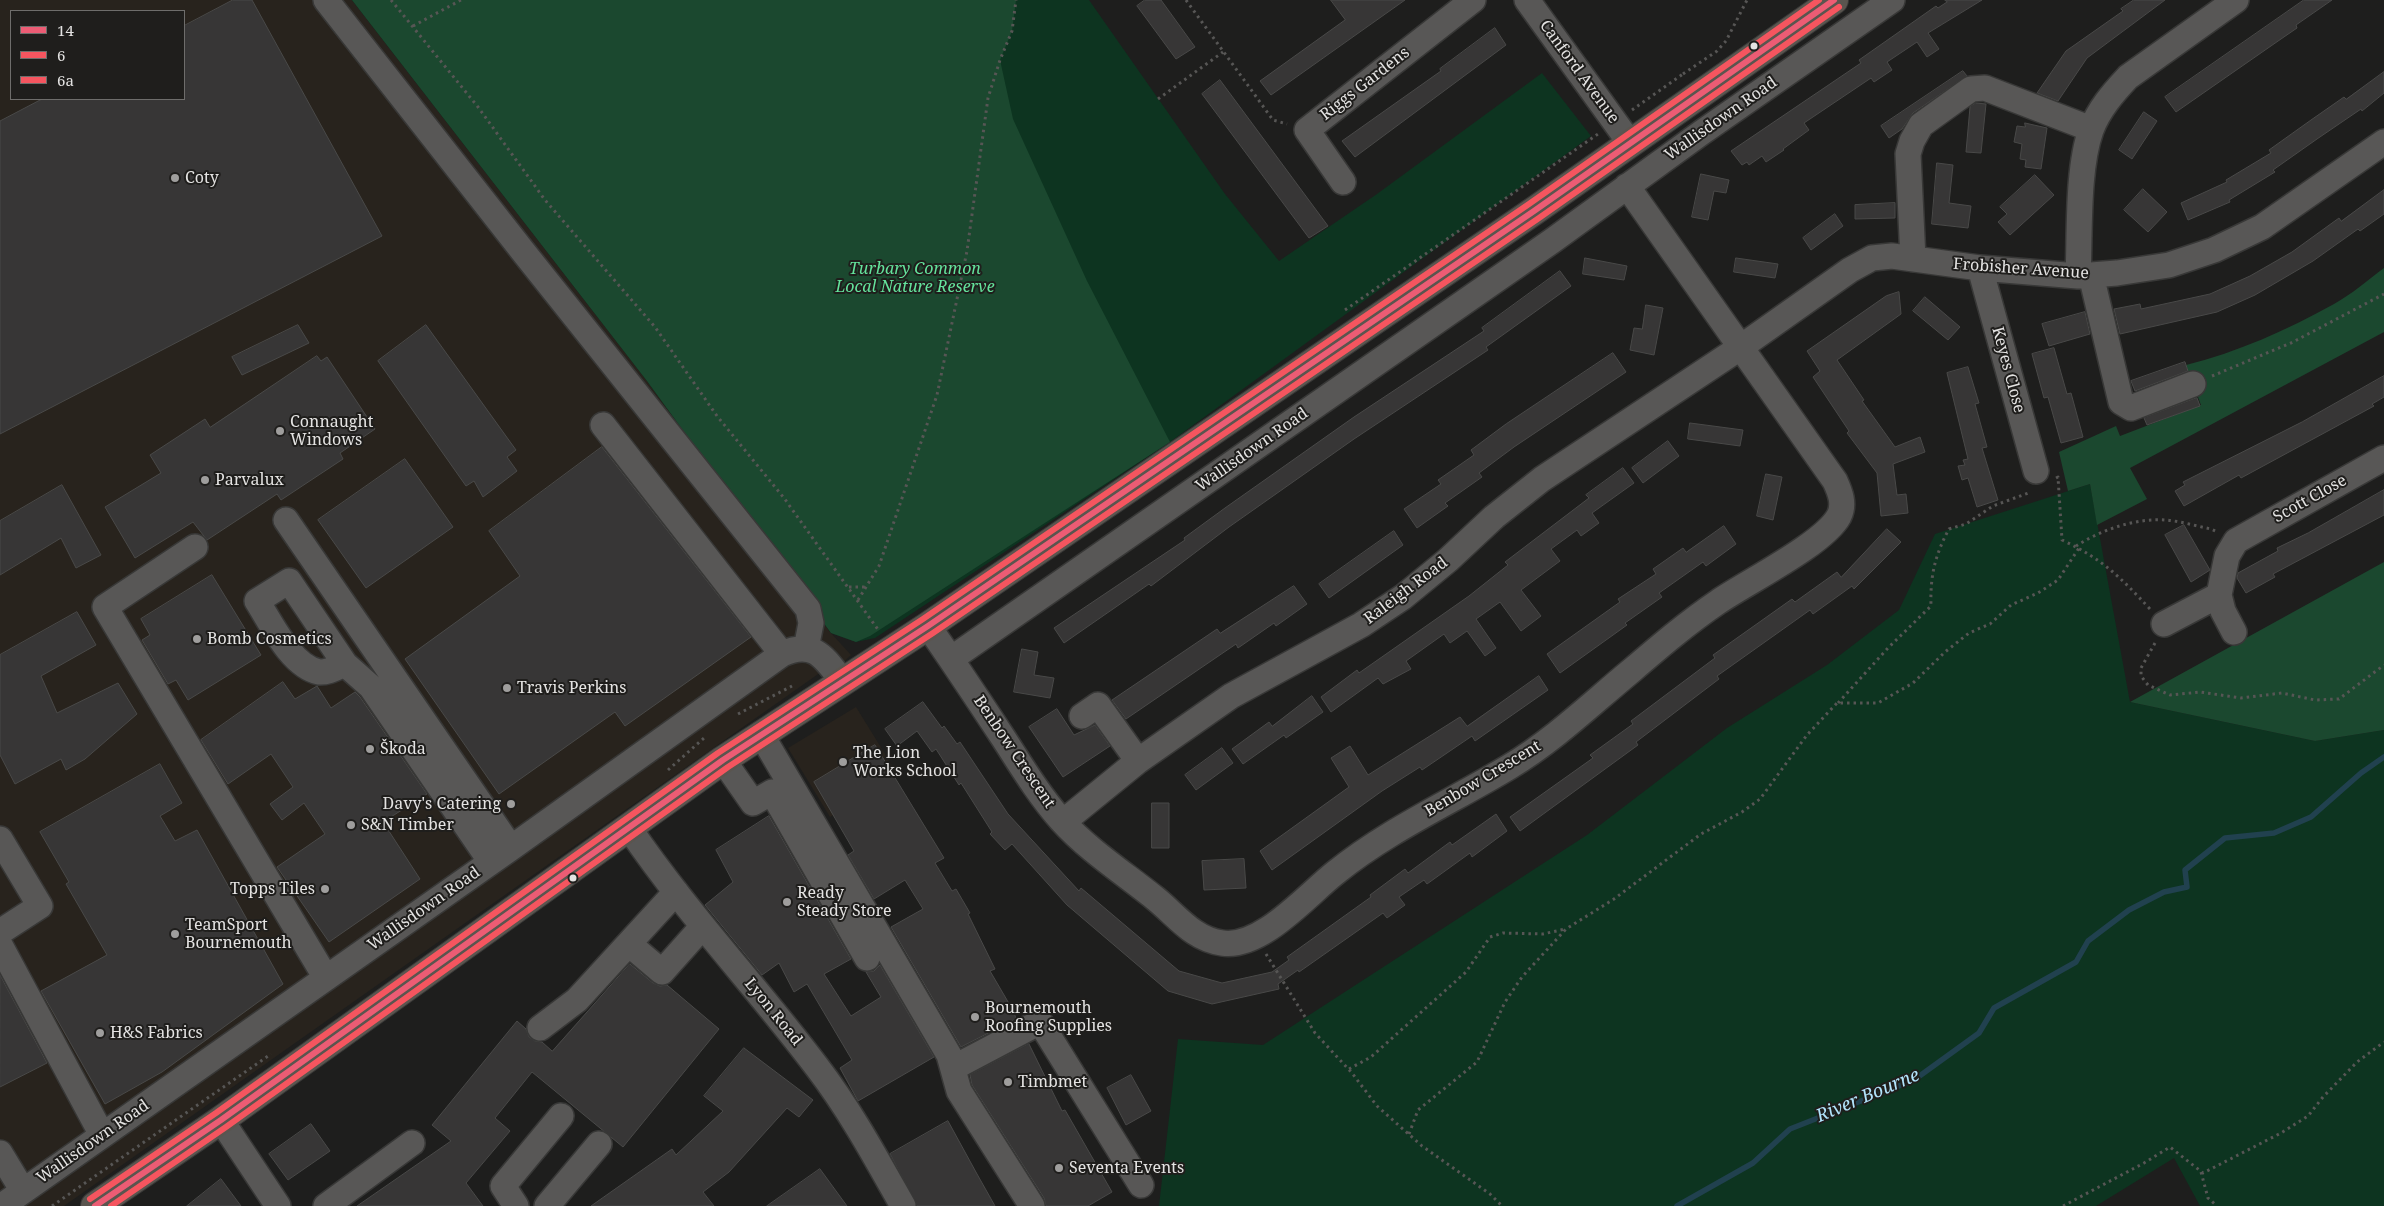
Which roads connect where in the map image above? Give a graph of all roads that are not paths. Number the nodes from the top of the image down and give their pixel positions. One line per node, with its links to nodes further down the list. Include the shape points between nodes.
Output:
1 (326, 0): 28 (street, via 808,609 811,623)
2 (1473, 0): 10 (street, Riggs Gardens, via 1306,130)
3 (1527, 0): 9 (street, Canford Avenue)
4 (1834, 0): 9 (main road, Wallisdown Road)
5 (1892, 0): 11 (street, Wallisdown Road)
6 (2236, 0): 7 (street, via 2128,76 2104,105)
7 (2092, 129): 14 (street, via 1985,88 1971,89 1921,125 1908,154); 16 (street, via 2083,164)
8 (2384, 142): 16 (street, Frobisher Avenue, via 2262,227 2214,250 2168,265 2117,274)
9 (1630, 143): 12 (main road, Wallisdown Road)
10 (1343, 182)
11 (1627, 186): 13 (street, Wallisdown Road); 17 (street, Benbow Crescent)
12 (1534, 211): 13 (street); 26 (main road, Wallisdown Road)
13 (1552, 241): 30 (street, Wallisdown Road)
14 (1913, 259): 15 (street, Frobisher Avenue); 17 (street, Frobisher Avenue, via 1872,258)
15 (1980, 268): 16 (street, Frobisher Avenue); 21 (street, Keyes Close)
16 (2084, 275): 18 (street, via 2121,402 2130,408)
17 (1741, 347): 36 (street, Raleigh Road, via 1542,478 1403,597 1362,625 1231,696); 37 (street, Benbow Crescent, via 1835,481 1842,497 1841,513 1818,538 1720,600 1674,634 1552,738 1510,766 1373,844 1276,923 1256,937 1232,944 1206,940 1190,930)
18 (2193, 384)
19 (603, 425): 29 (street)
20 (2384, 458): 24 (street, Scott Close, via 2236,541 2226,556)
21 (2040, 482)
22 (286, 520): 40 (street)
23 (195, 547): 48 (street, via 104,607)
24 (2219, 595): 25 (street); 27 (street)
25 (2164, 624)
26 (928, 626): 30 (street, Benbow Crescent); 32 (main road, Wallisdown Road)
27 (2234, 632)
28 (806, 649): 29 (street, Wallisdown Road); 32 (street, via 815,650)
29 (782, 654): 40 (street, Wallisdown Road)
30 (951, 659): 37 (street, Benbow Crescent, via 1038,792)
31 (345, 664): 41 (street, via 371,687)
32 (843, 682): 34 (main road, Wallisdown Road)
33 (1082, 716): 36 (street, via 1098,705)
34 (761, 734): 35 (main road, Wallisdown Road); 50 (street, via 944,1046)
35 (723, 760): 38 (main road, Wallisdown Road); 47 (street, via 753,803 772,792)
36 (1138, 762): 37 (street, Raleigh Road)
37 (1063, 822)
38 (630, 828): 42 (street, Lyon Road); 52 (main road, Wallisdown Road)
39 (0, 839): 44 (street, via 40,906)
40 (511, 848): 41 (street, Wallisdown Road)
41 (490, 862): 48 (street, Wallisdown Road)
42 (676, 892): 43 (street, Lyon Road); 45 (street)
43 (703, 926): 45 (street, via 662,972); 65 (street, Lyon Road, via 818,1067 860,1128)
44 (0, 932)
45 (629, 944): 49 (street, via 577,1000)
46 (0, 945): 53 (street)
47 (867, 958)
48 (326, 978): 53 (street, Wallisdown Road)
49 (540, 1028)
50 (953, 1068): 57 (street, via 1040,1022); 66 (street, via 959,1091)
51 (561, 1116): 63 (street, via 503,1186)
52 (221, 1120): 60 (main road, Wallisdown Road); 61 (street)
53 (102, 1135): 58 (street, Wallisdown Road)
54 (412, 1143): 62 (street)
55 (599, 1144): 64 (street)
56 (0, 1153): 58 (street)
57 (1141, 1185)
58 (23, 1191): 59 (street, Wallisdown Road)
59 (2, 1206)
60 (95, 1206)
61 (278, 1206)
62 (326, 1206)
63 (516, 1206)
64 (547, 1206)
65 (903, 1206)
66 (1032, 1206)

